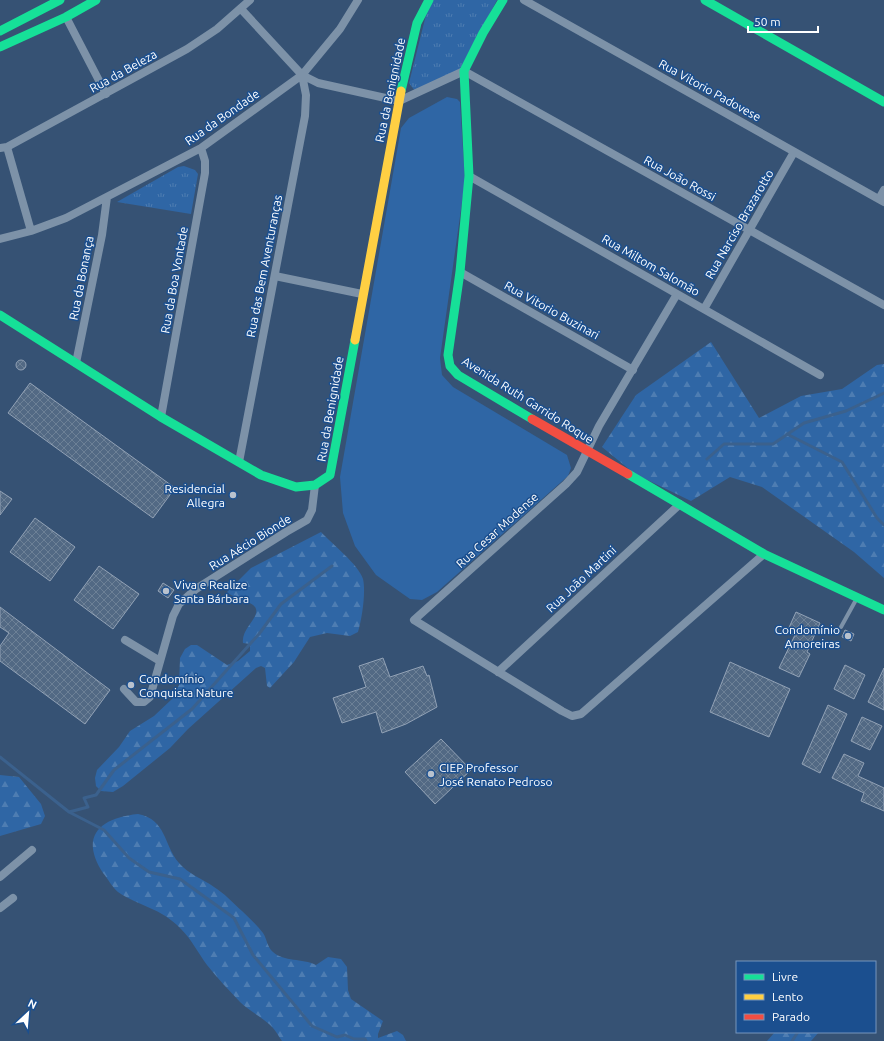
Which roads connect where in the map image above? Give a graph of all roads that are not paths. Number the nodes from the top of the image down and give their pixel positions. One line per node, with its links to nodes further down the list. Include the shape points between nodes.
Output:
1 (60, 0): 11 (street)
2 (96, 0): 10 (street)
3 (250, 0): 9 (street, Rua da Beleza)
4 (358, 0): 14 (street, Rua da Bondade, via 340,29)
5 (429, 0): 16 (street, Rua da Benignidade, via 417,23)
6 (503, 0): 13 (street, Avenida Ruth Garrido Roque, via 482,33)
7 (524, 0): 20 (street, Rua Vitorio Padovese)
8 (705, 0): 17 (street)
9 (241, 9): 14 (street); 15 (street, Rua da Beleza, via 187,49)
10 (66, 17): 12 (street); 15 (street)
11 (0, 31)
12 (0, 47)
13 (464, 71): 16 (street); 21 (street, Avenida Ruth Garrido Roque); 25 (street, Rua João Rossi)
14 (302, 75): 16 (street, via 318,83); 19 (street, Rua da Bondade); 29 (street, Rua das Bem Aventuranças, via 306,95 305,116)
15 (106, 94): 18 (street, Rua da Beleza)
16 (399, 101): 30 (street, Rua da Benignidade)
17 (884, 102)
18 (3, 148): 26 (street)
19 (201, 148): 23 (street, Rua da Bondade); 38 (street, Rua da Boa Vontade, via 206,173)
20 (794, 152): 24 (street, Rua Vitorio Padovese); 25 (street, Rua Narciso Brazarotto)
21 (469, 176): 28 (street, Avenida Ruth Garrido Roque); 31 (street, Rua Miltom Salomão)
22 (884, 190): 24 (street)
23 (107, 196): 26 (street, Rua da Bondade, via 66,218); 35 (street, Rua da Bonança, via 102,235)
24 (882, 200)
25 (750, 230): 32 (street, Rua João Rossi); 33 (street, Rua Narciso Brazarotto)
26 (31, 231): 27 (street, Rua da Bondade)
27 (0, 239)
28 (460, 272): 36 (street, Rua Vitorio Buzinari); 39 (street, Avenida Ruth Garrido Roque, via 448,354 450,366 458,375)
29 (275, 276): 30 (street); 40 (street, Rua das Bem Aventuranças)
30 (362, 294): 41 (street, Rua da Benignidade, via 330,475)
31 (677, 294): 33 (street, Rua Miltom Salomão); 36 (street, Rua Cesar Modense)
32 (884, 305)
33 (704, 309): 37 (street, Rua Miltom Salomão)
34 (0, 315): 35 (street, Rua da Benignidade)
35 (76, 363): 38 (street, Rua da Benignidade)
36 (633, 370): 39 (street, Rua Cesar Modense)
37 (820, 375)
38 (161, 417): 40 (street, Rua da Benignidade)
39 (587, 451): 42 (street, Avenida Ruth Garrido Roque); 49 (street, Rua Cesar Modense, via 577,472 566,484 414,620)
40 (239, 462): 41 (street, Rua da Benignidade, via 260,475 296,487)
41 (315, 484): 48 (street, Rua Aécio Bionde, via 312,510 307,520 196,589 179,604)
42 (680, 504): 43 (street, Avenida Ruth Garrido Roque); 49 (street, Rua João Martini)
43 (764, 554): 44 (street, Avenida Ruth Garrido Roque); 49 (street, via 581,714 572,716 562,711)
44 (857, 598): 45 (street, Avenida Ruth Garrido Roque); 46 (lane)
45 (884, 610)
46 (841, 627)
47 (125, 640): 48 (street)
48 (160, 661): 50 (street, Rua Aécio Bionde, via 150,697 144,702 136,702)
49 (498, 672)
50 (126, 692)
51 (32, 850): 52 (street)
52 (0, 877)
53 (13, 898): 54 (street)
54 (0, 908)

